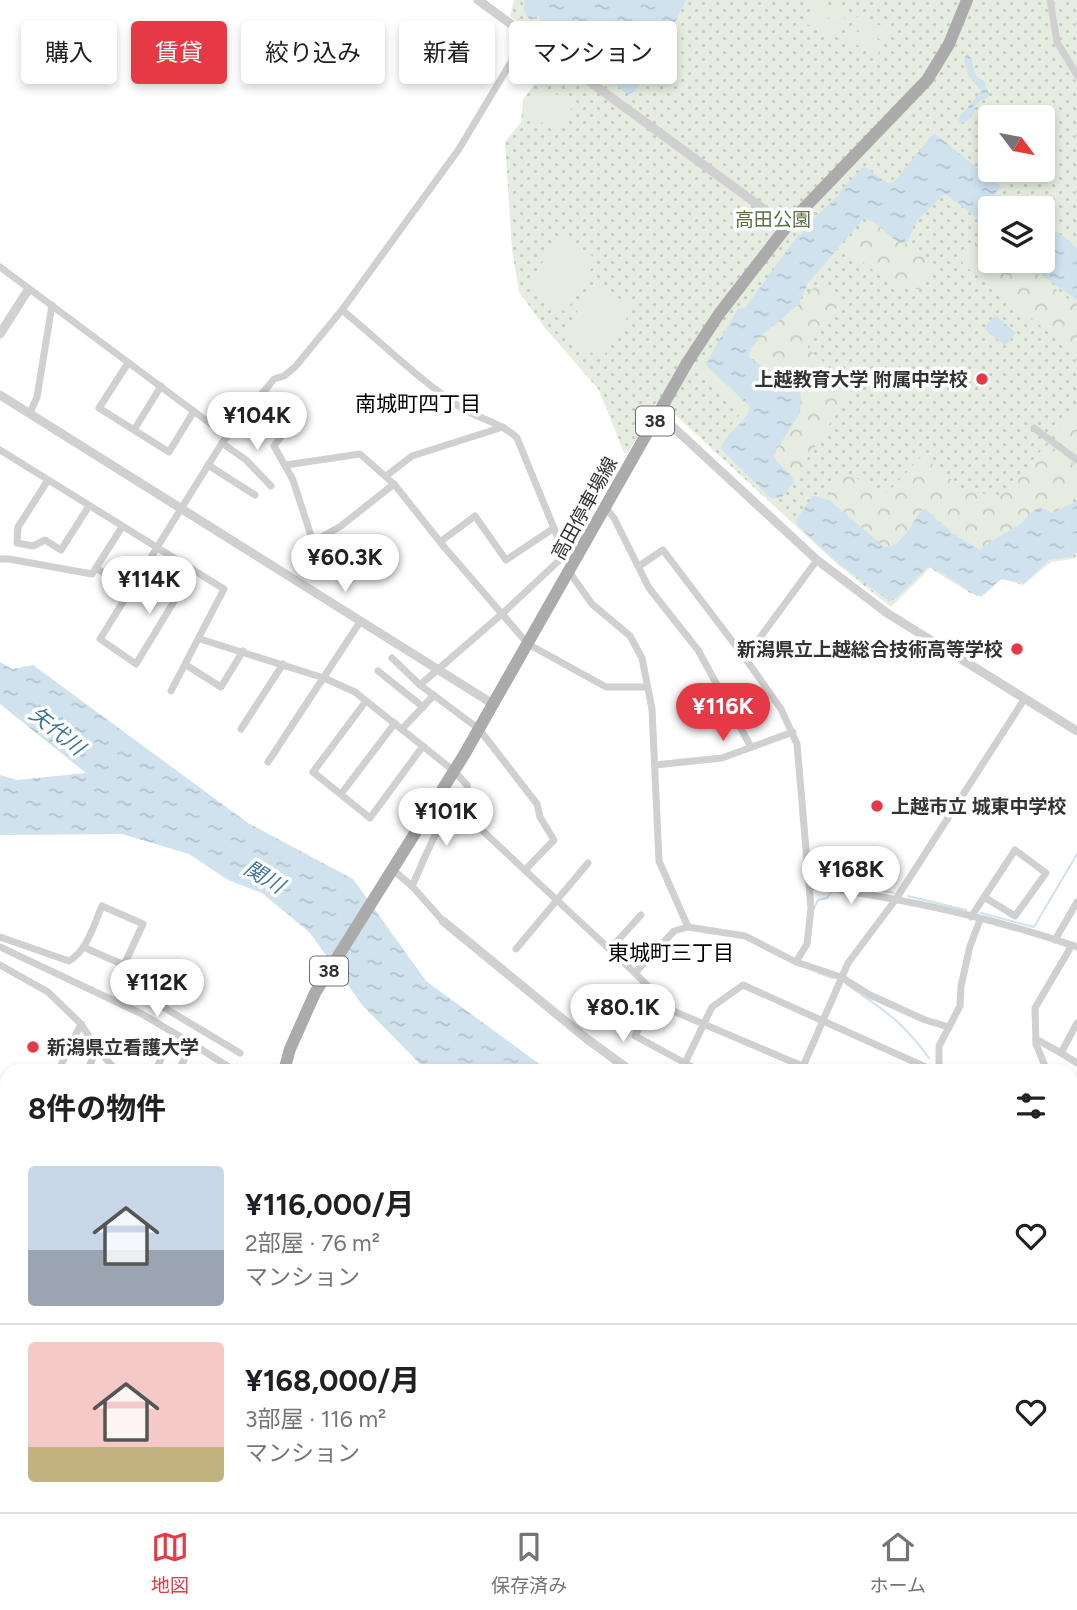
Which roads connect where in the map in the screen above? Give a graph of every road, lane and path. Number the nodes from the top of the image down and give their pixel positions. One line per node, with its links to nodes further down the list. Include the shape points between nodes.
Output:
1 (478, 0): 4 (street)
2 (967, 0): 8 (main road, 高田停車場線 / 38, via 949,44 927,80)
3 (1050, 0): 6 (street, via 1057,42)
4 (509, 24)
5 (509, 65): 12 (street, via 459,149)
6 (1077, 75)
7 (591, 84): 8 (street)
8 (787, 226): 20 (main road, 高田停車場線 / 38, via 719,314)
9 (0, 268): 10 (street)
10 (28, 290): 11 (street); 13 (street)
11 (52, 305): 14 (street); 19 (street, via 37,397)
12 (342, 310): 16 (street, via 295,367); 21 (street, via 443,395)
13 (0, 334)
14 (128, 363): 15 (street); 23 (street, via 99,408)
15 (161, 386): 18 (street); 23 (street)
16 (263, 392): 24 (street); 27 (street, via 295,418 274,446)
17 (0, 395): 19 (street)
18 (194, 411): 23 (street, via 169,452); 24 (street)
19 (30, 413): 36 (street)
20 (659, 414): 35 (main road, 高田停車場線 / 38); 42 (street)
21 (503, 427): 29 (street, via 412,456); 38 (street, via 517,438)
22 (1034, 428): 26 (street)
23 (134, 430)
24 (224, 439): 28 (street); 32 (street)
25 (0, 450): 30 (street)
26 (1077, 460)
27 (286, 465): 29 (street, via 360,454); 31 (street, via 313,542)
28 (208, 466): 33 (street); 36 (street)
29 (386, 476): 31 (street)
30 (48, 480): 34 (street); 34 (street, via 18,527 17,543 33,545 45,540 61,550)
31 (394, 484): 39 (street)
32 (271, 486)
33 (255, 495)
34 (89, 506): 37 (street)
35 (606, 507): 43 (main road, 高田停車場線 / 38); 44 (street)
36 (181, 510): 40 (street); 49 (street)
37 (122, 527): 40 (street); 45 (street)
38 (554, 528): 39 (street, via 506,560 475,516); 43 (street)
39 (440, 542): 48 (street)
40 (156, 548): 46 (street); 47 (street)
41 (0, 559): 45 (street, via 92,574)
42 (817, 560): 54 (street); 64 (street, via 887,612)
43 (570, 564): 48 (street); 51 (main road, 高田停車場線 / 38); 61 (street, via 583,594 634,641)
44 (639, 566): 54 (street, via 663,550); 75 (street, via 649,588 698,650)
45 (96, 568): 47 (street)
46 (193, 570): 47 (street, via 136,664 100,639); 50 (street, via 225,589)
47 (130, 590)
48 (503, 613): 51 (street); 57 (street)
49 (360, 622): 57 (street); 59 (street)
50 (200, 639): 52 (street); 56 (street)
51 (528, 644): 61 (street, via 606,687); 66 (main road, 高田停車場線 / 38)
52 (243, 652): 55 (street); 56 (street, via 221,687)
53 (392, 657): 60 (street)
54 (745, 658): 72 (street)
55 (283, 664): 59 (street); 69 (street)
56 (186, 665): 62 (street)
57 (437, 670): 60 (street); 66 (street)
58 (378, 671): 67 (street)
59 (324, 678): 65 (street); 76 (street)
60 (420, 685): 63 (street)
61 (647, 687): 77 (street)
62 (171, 691)
63 (434, 695): 67 (street); 71 (street)
64 (1025, 698): 73 (street); 87 (street)
65 (366, 701): 68 (street); 79 (street, via 313,772)
66 (493, 704): 71 (main road, 高田停車場線 / 38)
67 (423, 707): 70 (street)
68 (395, 723): 70 (street); 79 (street)
69 (241, 729)
70 (402, 729): 74 (street)
71 (479, 729): 78 (main road, 高田停車場線 / 38); 82 (street, via 537,804 554,840)
72 (793, 732): 75 (street); 85 (street)
73 (1077, 732)
74 (423, 746): 78 (street); 79 (street, via 370,818)
75 (751, 747): 77 (street, via 722,758)
76 (268, 762)
77 (655, 765): 94 (street, via 659,861)
78 (454, 771): 80 (street, via 467,785); 83 (main road, 高田停車場線 / 38)
79 (341, 794)
80 (467, 796): 82 (street, via 470,819); 84 (street, via 456,802)
81 (587, 863): 88 (street)
82 (524, 870): 88 (street)
83 (390, 873): 84 (street); 127 (main road, 高田停車場線 / 38, via 308,1007)
84 (412, 886): 93 (street)
85 (811, 886): 87 (street); 102 (street, via 807,944)
86 (984, 897): 86 (street, via 1016,916 1046,873 1015,850); 91 (street)
87 (896, 899): 91 (street); 106 (street)
88 (557, 900): 100 (street); 101 (street)
89 (1077, 902): 96 (street)
90 (641, 915): 101 (street)
91 (971, 917): 92 (street)
92 (980, 920): 96 (street); 112 (street, via 970,946 960,1006)
93 (443, 921): 128 (street)
94 (688, 927): 102 (street, via 745,936); 105 (street, via 674,931)
95 (0, 937): 99 (street, via 69,961)
96 (1055, 940): 97 (street)
97 (1074, 946): 114 (street, via 1035,1008)
98 (0, 947): 113 (street)
99 (83, 947): 104 (street); 104 (street, via 102,906 143,925)
100 (516, 949)
101 (610, 949): 105 (street)
102 (796, 962): 106 (street)
103 (0, 965): 111 (street, via 48,992)
104 (124, 965): 117 (street, via 121,982)
105 (635, 973): 107 (street)
106 (841, 977): 108 (street); 112 (street, via 870,995)
107 (662, 1001): 109 (street, via 673,1011); 119 (street, via 644,1018 635,1037)
108 (823, 1019): 109 (street, via 743,985 712,1007); 130 (street); 131 (street)
109 (703, 1023): 119 (street); 129 (street)
110 (1077, 1023): 118 (street)
111 (81, 1024): 116 (street); 121 (street)
112 (949, 1027): 132 (street, via 939,1046)
113 (174, 1033): 115 (street); 124 (street)
114 (1036, 1039): 118 (street); 133 (street)
115 (193, 1044): 125 (street); 126 (street)
116 (97, 1049): 122 (street); 123 (street)
117 (240, 1053)
118 (1061, 1053): 120 (street)
119 (685, 1063)
120 (1077, 1063)
121 (61, 1064)
122 (90, 1064)
123 (111, 1064)
124 (158, 1064)
125 (182, 1064)
126 (224, 1064)
127 (286, 1064)
128 (621, 1064)
129 (791, 1064)
130 (804, 1064)
131 (919, 1064)
132 (939, 1064)
133 (1045, 1064)

